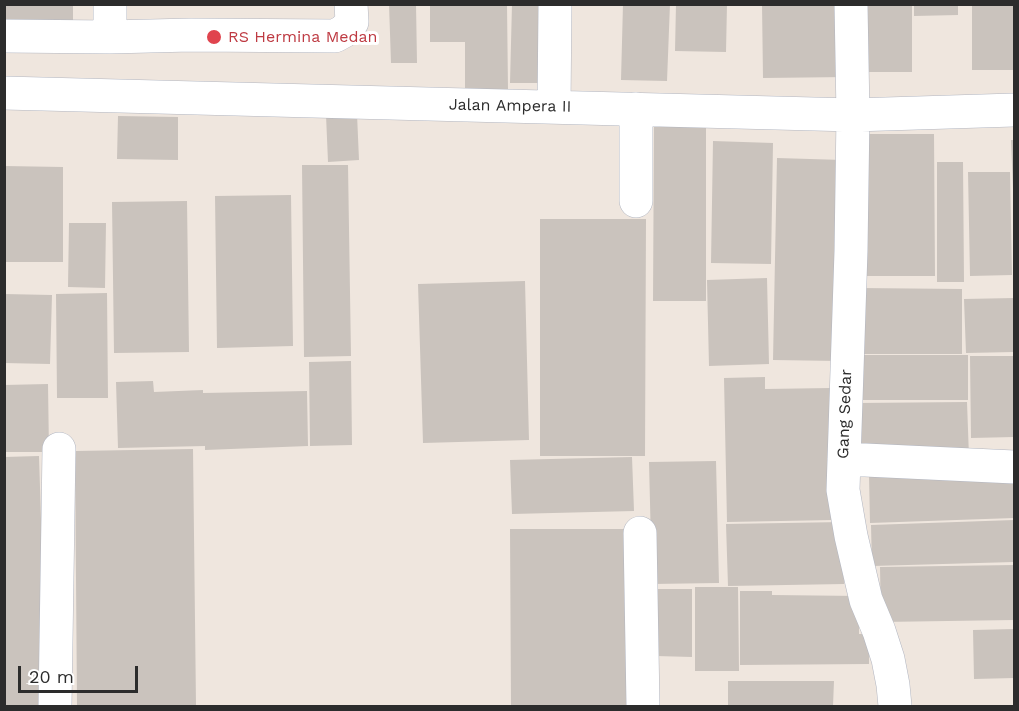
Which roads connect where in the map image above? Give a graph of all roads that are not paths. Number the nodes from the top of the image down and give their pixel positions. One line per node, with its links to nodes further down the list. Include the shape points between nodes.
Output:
1 (110, 4): 6 (street)
2 (351, 4): 6 (street, via 352,22 335,36)
3 (555, 4): 8 (street)
4 (851, 4): 11 (street, Gang Sedar)
5 (4, 36): 6 (street)
6 (110, 37)
7 (4, 93): 8 (street, Jalan Ampera II)
8 (555, 107): 9 (street, Jalan Ampera II)
9 (636, 109): 11 (street, Jalan Ampera II); 12 (street)
10 (1014, 111): 11 (street, Jalan Ampera II)
11 (853, 115): 14 (street, Gang Sedar)
12 (636, 201)
13 (59, 449): 17 (street)
14 (844, 459): 15 (street); 19 (street, Gang Sedar, via 843,490 851,536 866,600 888,659)
15 (1014, 467)
16 (640, 533): 18 (street)
17 (55, 706)
18 (643, 706)
19 (895, 706)

